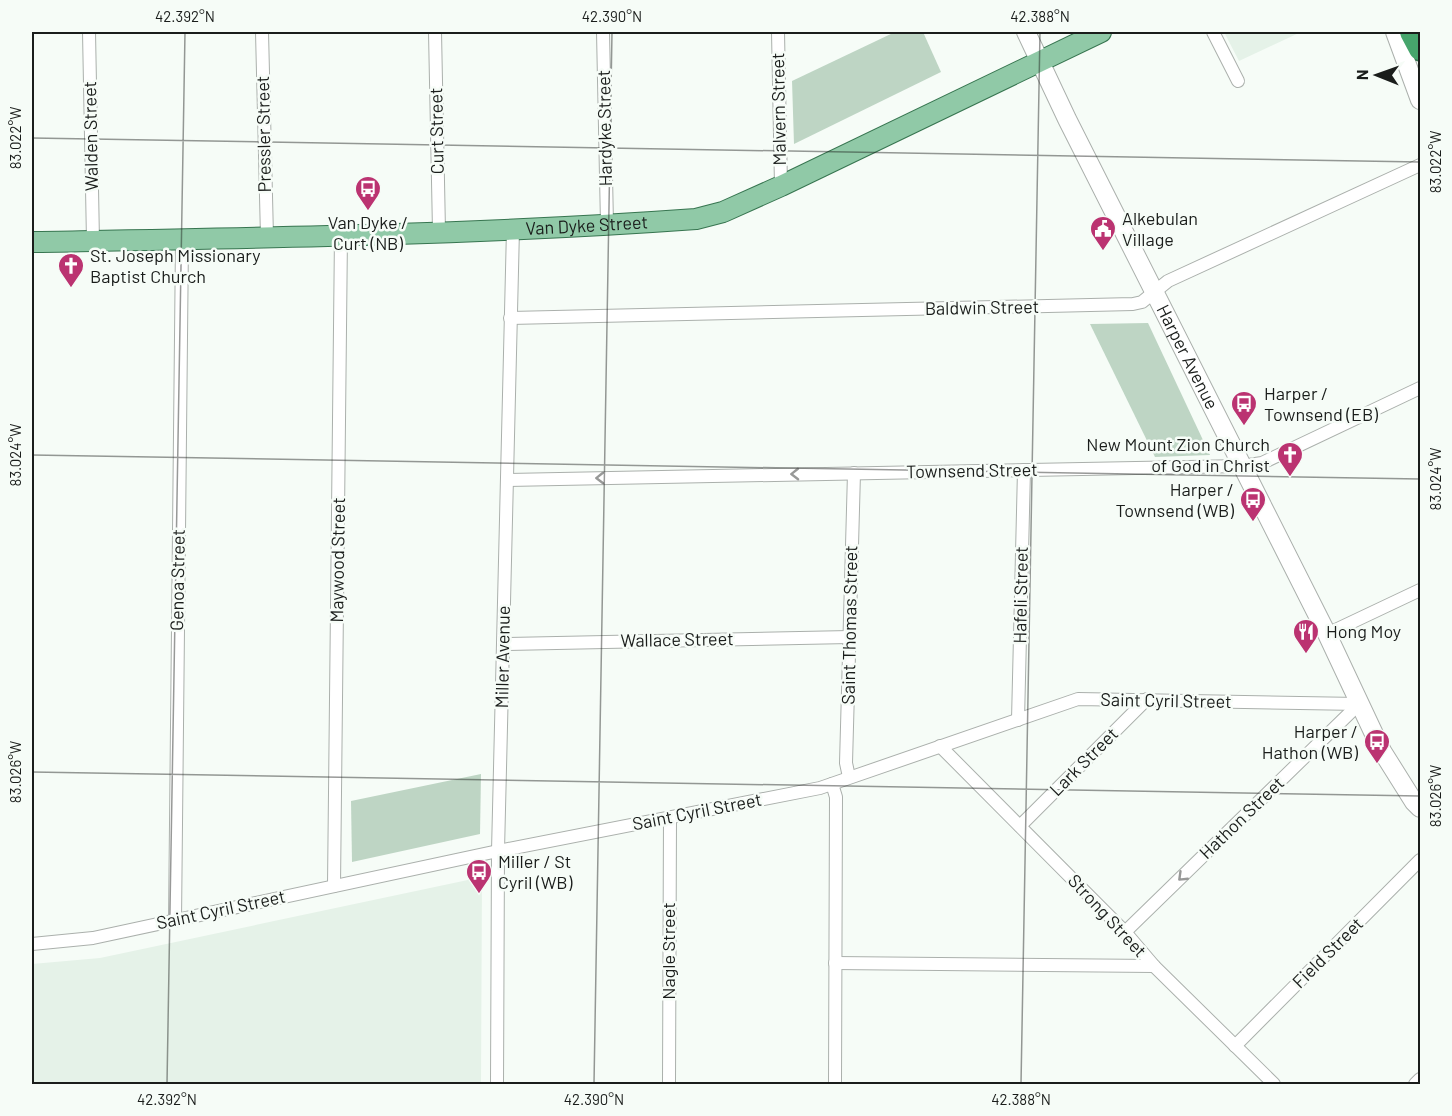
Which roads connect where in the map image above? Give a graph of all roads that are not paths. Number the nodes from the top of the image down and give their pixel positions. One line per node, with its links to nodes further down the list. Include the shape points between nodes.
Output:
1 (89, 32): 23 (street, Walden Street)
2 (262, 32): 21 (street, Pressler Street)
3 (435, 32): 19 (street, Curt Street)
4 (603, 32): 17 (street, Hardyke Street)
5 (777, 32): 16 (street, Malvern Street)
6 (1026, 32): 12 (street, Harper Avenue)
7 (1101, 32): 12 (main road, Van Dyke Street)
8 (1213, 32): 13 (street)
9 (1395, 32): 14 (street)
10 (1411, 32): 11 (highway)
11 (1420, 49)
12 (1040, 62): 16 (main road, Van Dyke Street); 25 (street, Harper Avenue)
13 (1238, 81)
14 (1420, 100)
15 (1420, 165): 25 (street, Baldwin Street, via 1168,281)
16 (781, 186): 17 (main road, Van Dyke Street, via 723,212 696,219)
17 (607, 224): 18 (main road, Van Dyke Street)
18 (513, 229): 19 (main road, Van Dyke Street); 26 (street, Miller Avenue)
19 (439, 231): 20 (main road, Van Dyke Street)
20 (341, 235): 21 (main road, Van Dyke Street); 48 (street, Maywood Street)
21 (267, 237): 22 (main road, Van Dyke Street)
22 (182, 240): 23 (main road, Van Dyke Street); 49 (street, Genoa Street)
23 (93, 241): 24 (main road, Van Dyke Street)
24 (32, 242)
25 (1154, 292): 26 (street, Baldwin Street, via 1133,304); 28 (street, Harper Avenue)
26 (510, 318): 31 (street, Miller Avenue)
27 (1420, 388): 28 (street, Townsend Street, via 1262,463)
28 (1242, 466): 29 (street, Townsend Street); 33 (street, Harper Avenue)
29 (1024, 470): 30 (street, Townsend Street); 38 (street, Hafeli Street)
30 (854, 473): 31 (street, Townsend Street, one-way to 31); 34 (street, Saint Thomas Street)
31 (507, 480): 35 (street, Miller Avenue)
32 (1420, 590): 33 (street)
33 (1327, 634): 37 (street, Harper Avenue)
34 (850, 637): 35 (street, Wallace Street); 40 (street, Saint Thomas Street, via 846,763)
35 (503, 644): 46 (street, Miller Avenue)
36 (1148, 699): 37 (street, Saint Cyril Street); 38 (street, Saint Cyril Street, via 1078,699); 45 (street, Lark Street)
37 (1359, 704): 42 (street, Harper Avenue, via 1382,751); 50 (street, Hathon Street, one-way to 50)
38 (1018, 720): 39 (street, Saint Cyril Street)
39 (940, 746): 40 (street, Saint Cyril Street); 45 (street, Strong Street)
40 (849, 777): 41 (street, Saint Cyril Street)
41 (832, 784): 44 (street, Saint Cyril Street); 52 (street, via 836,797)
42 (1414, 788): 43 (street, Harper Avenue)
43 (1420, 808)
44 (670, 818): 46 (street, Saint Cyril Street); 57 (street, Nagle Street)
45 (1020, 826): 50 (street, Strong Street)
46 (498, 851): 48 (street, Saint Cyril Street); 56 (street, Miller Avenue)
47 (1420, 860): 54 (street, Field Street)
48 (334, 886): 49 (street, Saint Cyril Street)
49 (175, 921): 51 (street, Saint Cyril Street, via 93,938)
50 (1125, 932): 53 (street, Strong Street)
51 (32, 944)
52 (835, 963): 53 (street); 58 (street)
53 (1154, 966): 54 (street, Strong Street)
54 (1235, 1046): 59 (street, Strong Street)
55 (1420, 1079): 60 (street)
56 (497, 1084)
57 (669, 1084)
58 (835, 1084)
59 (1274, 1084)
60 (1415, 1084)

